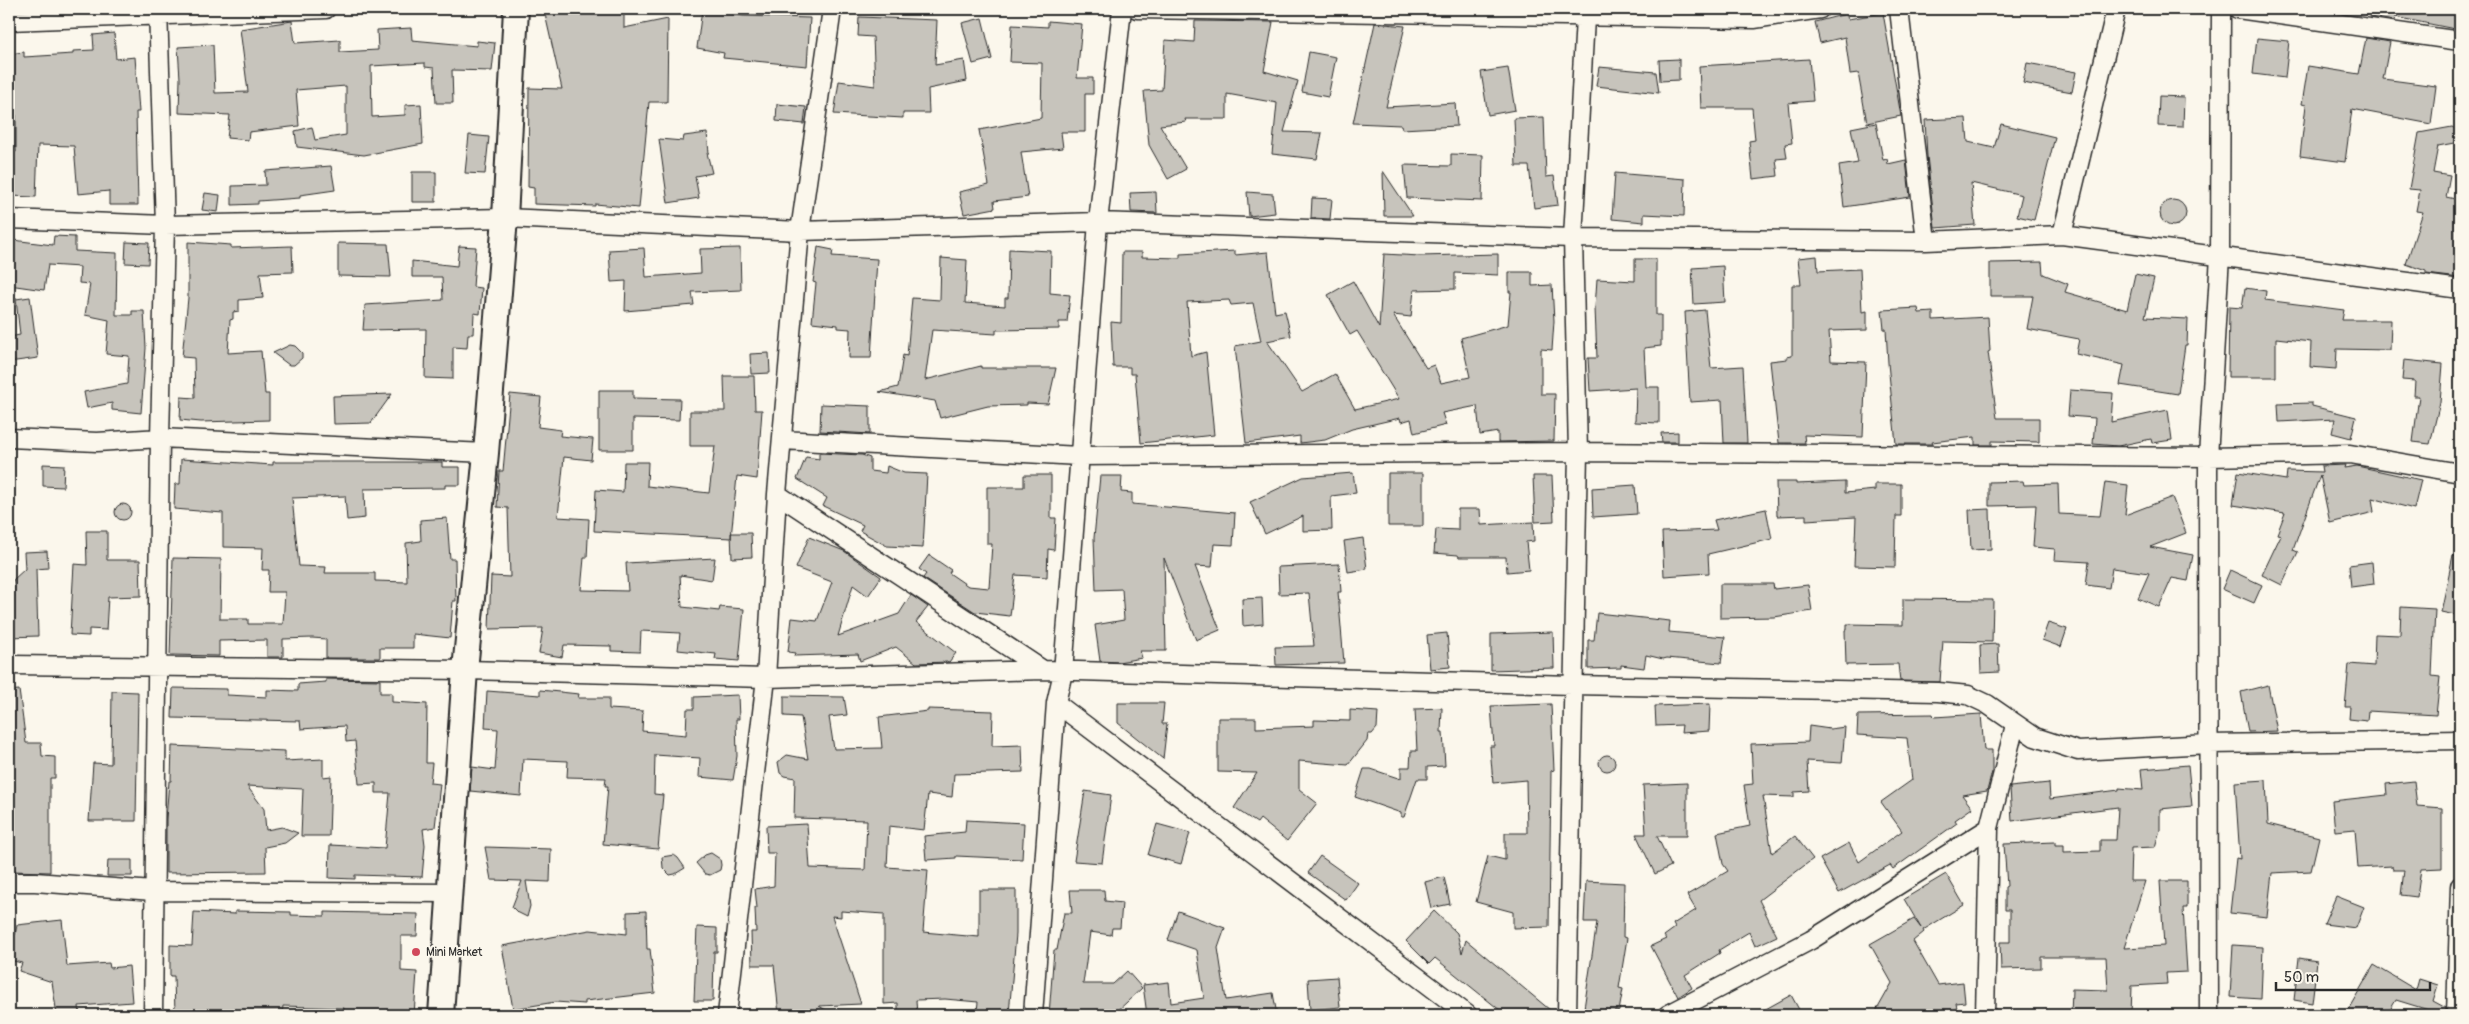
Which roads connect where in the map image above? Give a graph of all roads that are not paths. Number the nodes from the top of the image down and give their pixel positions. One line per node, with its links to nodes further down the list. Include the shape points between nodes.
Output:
1 (326, 9): 11 (street)
2 (516, 9): 16 (main road)
3 (832, 9): 20 (street)
4 (1122, 9): 18 (street)
5 (1137, 9): 13 (street)
6 (1820, 9): 13 (street, via 1754,19)
7 (1899, 9): 23 (street)
8 (2116, 9): 21 (street)
9 (2221, 9): 24 (street)
10 (2238, 9): 12 (street)
11 (158, 12): 14 (street); 19 (street)
12 (2273, 12): 15 (street)
13 (1585, 18): 22 (street)
14 (9, 22)
15 (2460, 41)
16 (505, 218): 19 (street); 20 (street); 30 (main road)
17 (9, 219): 19 (street)
18 (1098, 222): 20 (street); 22 (street); 31 (street)
19 (165, 225): 27 (street)
20 (800, 231): 28 (street)
21 (2062, 235): 23 (street); 24 (street)
22 (1573, 238): 23 (street); 29 (street)
23 (1926, 241)
24 (2220, 256): 25 (street); 32 (street)
25 (2460, 290)
26 (9, 438): 27 (street, via 97,442)
27 (160, 438): 30 (street); 36 (street)
28 (782, 440): 31 (street); 34 (street)
29 (1578, 452): 31 (street); 32 (street); 41 (street)
30 (486, 453): 37 (main road)
31 (1079, 456): 39 (street)
32 (2208, 458): 33 (street, via 2350,454); 45 (street)
33 (2460, 472)
34 (776, 494): 38 (street); 40 (street)
35 (9, 665): 36 (street)
36 (156, 667): 37 (street); 49 (street)
37 (465, 670): 40 (street); 50 (main road)
38 (1043, 670): 39 (street); 40 (street)
39 (1063, 672): 41 (street); 42 (street)
40 (766, 678): 53 (street)
41 (1572, 685): 43 (street, via 1938,692 1968,696 1987,704); 56 (street)
42 (1056, 703): 54 (street); 55 (street)
43 (2015, 725): 45 (street, via 2035,737 2078,751); 46 (street)
44 (2460, 740): 45 (street)
45 (2208, 744): 59 (street)
46 (1989, 828): 57 (street, via 1811,940); 58 (street)
47 (9, 882): 49 (street)
48 (2460, 886): 60 (street)
49 (153, 892): 50 (street); 51 (street)
50 (451, 893): 52 (main road)
51 (153, 1015)
52 (441, 1015)
53 (727, 1015)
54 (1033, 1015)
55 (1468, 1015)
56 (1567, 1015)
57 (1667, 1015)
58 (1985, 1015)
59 (2208, 1015)
60 (2456, 1015)

